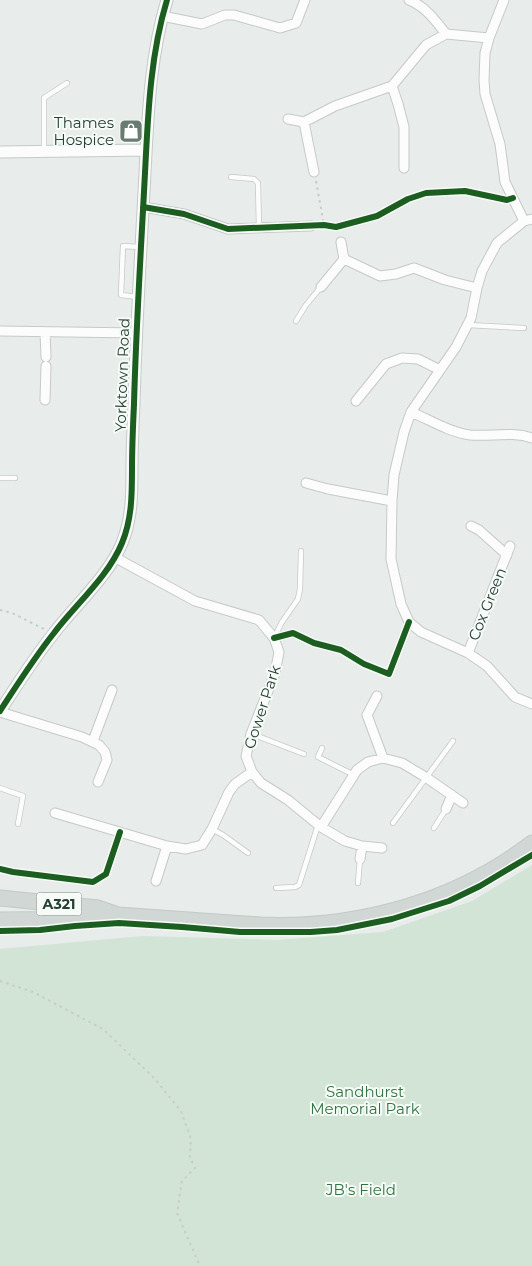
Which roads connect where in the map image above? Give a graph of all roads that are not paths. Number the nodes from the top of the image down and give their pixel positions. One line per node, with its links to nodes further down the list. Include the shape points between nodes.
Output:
1 (167, 0): 5 (street, Yorktown Road)
2 (305, 0): 5 (street, via 296,23 280,28 234,14 202,24)
3 (409, 0): 6 (street, via 429,13)
4 (504, 0): 7 (street)
5 (162, 16): 12 (street, Yorktown Road, via 151,86)
6 (446, 34): 7 (street); 9 (street, via 426,45)
7 (489, 38): 19 (street, via 485,53 486,94 500,144 505,182)
8 (67, 83): 13 (lane, via 44,98)
9 (392, 86): 11 (street, via 335,106); 15 (street, via 404,128)
10 (288, 119): 11 (street)
11 (304, 122): 16 (street)
12 (146, 150): 13 (street); 18 (street, Yorktown Road)
13 (44, 151): 14 (street)
14 (0, 152)
15 (404, 168)
16 (314, 172)
17 (231, 177): 21 (lane, via 258,183)
18 (143, 207): 21 (street, via 184,214 228,229); 23 (street, Yorktown Road)
19 (528, 220): 26 (street, via 497,243)
20 (311, 226): 21 (street)
21 (260, 228)
22 (341, 242): 24 (street)
23 (140, 248): 27 (street, Yorktown Road); 27 (lane, via 123,246 121,296)
24 (344, 259): 25 (street); 26 (street, via 380,276 414,268)
25 (321, 287): 28 (lane)
26 (477, 288): 29 (street)
27 (138, 297): 33 (street, Yorktown Road)
28 (296, 321)
29 (468, 324): 30 (lane); 34 (street)
30 (524, 328)
31 (0, 331): 32 (street)
32 (45, 332): 33 (street); 35 (street)
33 (137, 333): 45 (street, Yorktown Road, via 131,511)
34 (440, 370): 36 (street, via 418,359 402,358 386,364); 37 (street)
35 (45, 400)
36 (356, 401)
37 (411, 412): 38 (street, via 456,432); 42 (street, via 394,474)
38 (532, 438)
39 (0, 478): 40 (lane)
40 (14, 478)
41 (306, 483): 42 (street)
42 (392, 501): 47 (street, via 391,559 401,604 409,622 421,632)
43 (471, 526): 47 (street, Cox Green, via 508,551)
44 (301, 551): 46 (lane, via 298,599)
45 (116, 558): 46 (street, via 194,602 259,620); 51 (street, Yorktown Road, via 53,633)
46 (274, 638): 52 (street, Gower Park, via 279,652 275,673)
47 (468, 653): 50 (street, via 487,666 516,697)
48 (112, 690): 53 (street)
49 (377, 696): 57 (street, via 367,715)
50 (532, 704)
51 (0, 712): 53 (street)
52 (251, 734): 56 (lane); 58 (street, Gower Park, via 246,756)
53 (93, 741): 61 (street, via 105,752 107,760)
54 (453, 742): 60 (lane)
55 (322, 748): 59 (lane, via 318,757)
56 (304, 754)
57 (383, 758): 59 (street, via 368,762); 60 (street, via 402,763)
58 (252, 772): 69 (street, Gower Park, via 261,783); 71 (street, via 229,792)
59 (354, 775): 69 (street)
60 (428, 778): 63 (street); 67 (lane)
61 (98, 782)
62 (0, 788): 68 (lane, via 23,796)
63 (452, 795): 64 (street); 65 (street)
64 (462, 803)
65 (446, 809): 70 (lane)
66 (55, 812): 73 (street)
67 (393, 823)
68 (18, 824)
69 (320, 826): 74 (street, Gower Park, via 345,841); 80 (lane, via 299,885)
70 (434, 828)
71 (212, 829): 73 (street, via 202,845 186,849); 76 (lane)
72 (532, 843): 82 (main road, A321, via 494,869 445,893 402,908 356,918 281,925)
73 (167, 846): 78 (street)
74 (362, 846): 75 (street, Gower Park); 77 (street)
75 (382, 848)
76 (248, 853)
77 (360, 859): 79 (lane)
78 (156, 881)
79 (358, 883)
80 (276, 888)
81 (0, 898): 82 (main road, A321, via 98,908)
82 (118, 915): 83 (main road, A321, via 102,919)
83 (0, 920)

